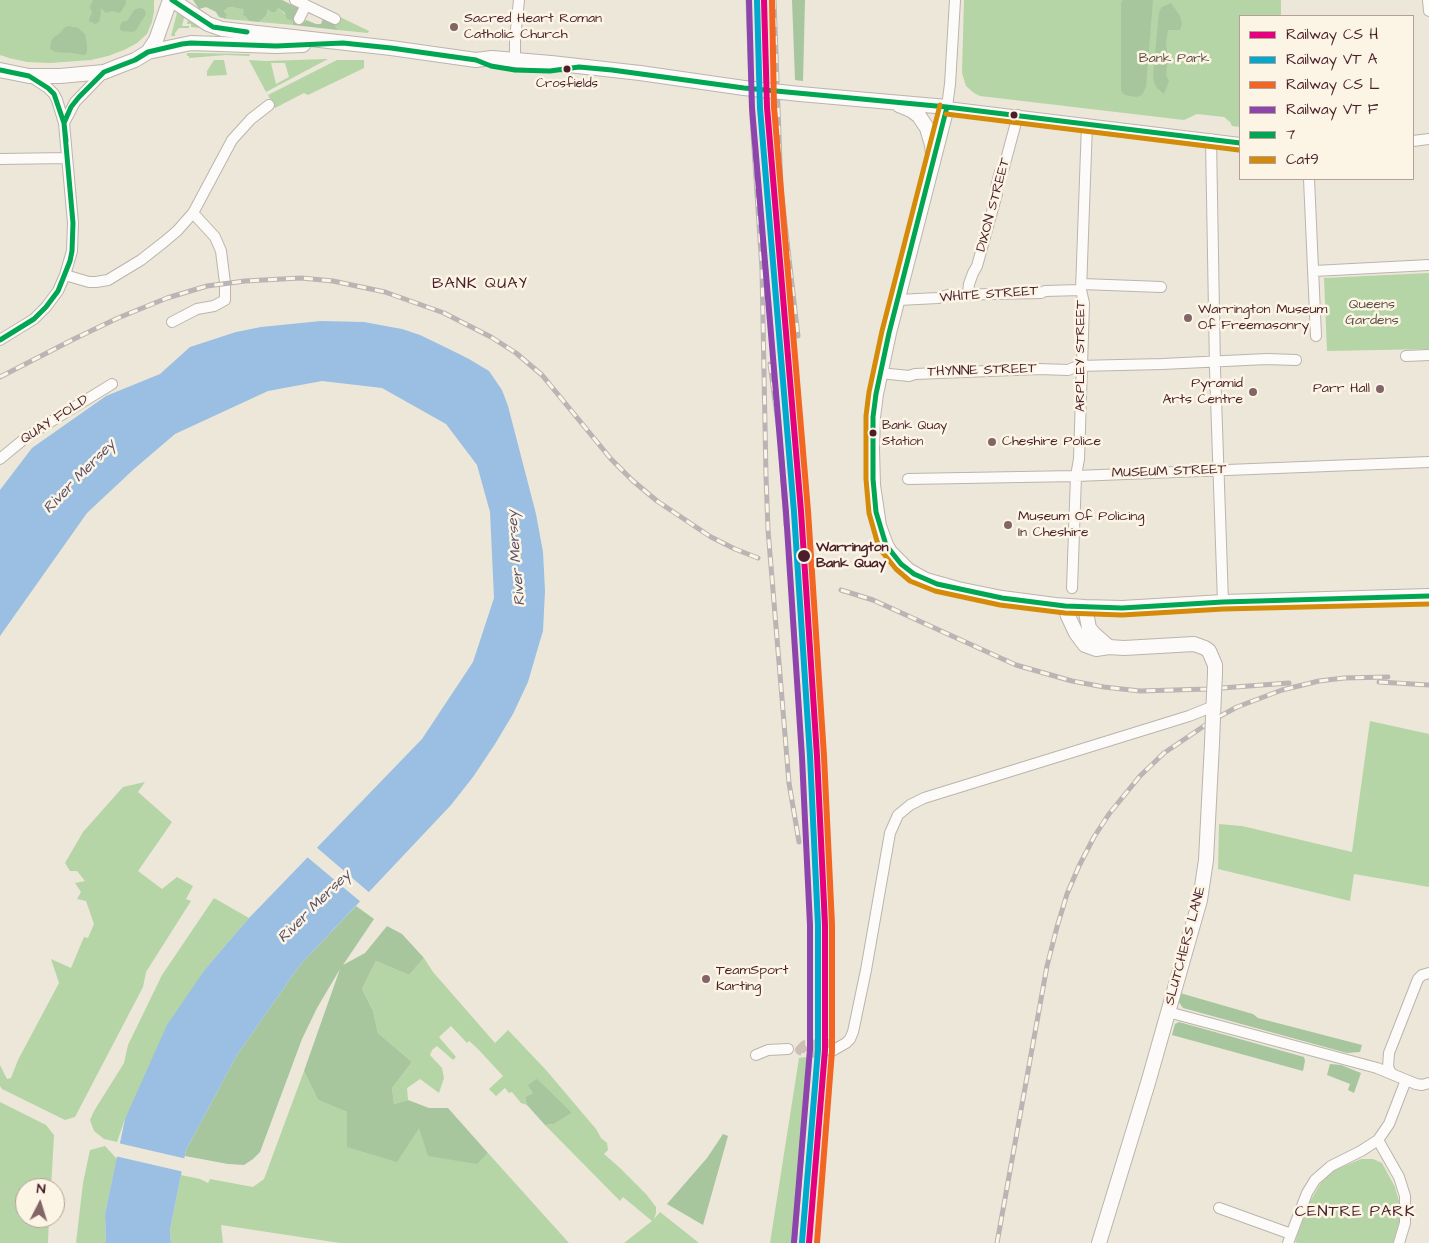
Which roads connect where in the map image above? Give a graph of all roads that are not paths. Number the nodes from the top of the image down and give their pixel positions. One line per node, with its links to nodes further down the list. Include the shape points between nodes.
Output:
1 (171, 0): 10 (highway, via 208,24 222,29); 11 (highway)
2 (295, 0): 6 (street)
3 (519, 0): 13 (street)
4 (956, 0): 20 (street)
5 (1428, 0): 7 (street)
6 (306, 5): 8 (street); 9 (street)
7 (1429, 11)
8 (299, 19)
9 (334, 19)
10 (343, 43): 11 (highway, via 276,46 191,43); 12 (highway)
11 (148, 52): 16 (highway)
12 (476, 60): 13 (highway); 14 (highway, via 491,66 525,70)
13 (515, 60): 14 (highway)
14 (579, 67): 18 (highway, bridge)
15 (0, 70): 17 (highway)
16 (104, 72): 17 (highway); 22 (street, via 75,102)
17 (29, 76): 22 (street, via 54,94)
18 (887, 102): 20 (highway); 30 (highway, via 919,116 929,131)
19 (269, 104): 32 (street, via 232,140)
20 (946, 107): 21 (street); 30 (highway)
21 (1018, 115): 23 (street); 38 (street, DIXON STREET)
22 (64, 123): 28 (street)
23 (1087, 124): 24 (street); 36 (street, ARPLEY STREET)
24 (1211, 139): 27 (street); 46 (street)
25 (1429, 139): 26 (street)
26 (1414, 141)
27 (1239, 143)
28 (67, 158): 29 (street); 35 (street, via 73,223 72,251)
29 (0, 159)
30 (933, 159): 39 (highway)
31 (1309, 180): 34 (street)
32 (192, 213): 35 (street, via 164,242 108,280 89,282); 40 (street, via 215,237 221,251 225,300)
33 (1429, 265): 34 (street)
34 (1314, 272): 41 (street)
35 (65, 275): 42 (street, via 41,313)
36 (1082, 287): 37 (street, WHITE STREET); 38 (street, WHITE STREET, via 1041,293); 47 (street, ARPLEY STREET)
37 (1161, 287)
38 (968, 294): 39 (street, WHITE STREET)
39 (898, 300): 48 (highway)
40 (172, 322)
41 (1316, 336)
42 (0, 340)
43 (1406, 356): 44 (street)
44 (1429, 356)
45 (1296, 360): 46 (street, THYNNE STREET)
46 (1215, 362): 47 (street, THYNNE STREET); 52 (street)
47 (1082, 366): 48 (street, THYNNE STREET, via 1068,370 909,376); 53 (street, ARPLEY STREET)
48 (880, 373): 58 (highway, via 872,436 873,485 876,512 890,552 920,577 937,584 1002,598)
49 (112, 384): 50 (street, QUAY FOLD, via 29,435)
50 (0, 460)
51 (1429, 462): 52 (street, MUSEUM STREET)
52 (1219, 470): 53 (street, MUSEUM STREET); 57 (street)
53 (1076, 476): 54 (street, MUSEUM STREET); 55 (street, ARPLEY STREET)
54 (908, 479)
55 (1072, 588)
56 (1429, 596): 57 (highway)
57 (1223, 602): 59 (highway)
58 (1065, 606): 59 (highway); 60 (highway, SLUTCHERS LANE, via 1076,633 1086,645 1096,649)
59 (1085, 607): 60 (highway, via 1089,628)
60 (1109, 647): 61 (highway, SLUTCHERS LANE, bridge, via 1194,644 1205,648 1215,665)
61 (1214, 706): 63 (highway, SLUTCHERS LANE, bridge, via 1203,889); 64 (street, via 924,798 898,815 890,833 853,1032 846,1043)
62 (1429, 973): 66 (street, via 1418,980)
63 (1168, 1012): 68 (street); 75 (highway, SLUTCHERS LANE)
64 (834, 1047)
65 (788, 1049): 67 (street, via 768,1050)
66 (1389, 1052): 68 (street, via 1376,1060); 69 (street)
67 (756, 1055)
68 (1352, 1062): 69 (street)
69 (1391, 1074): 70 (street)
70 (1406, 1080): 71 (street, via 1422,1085); 72 (street, via 1389,1124)
71 (1429, 1083)
72 (1378, 1140): 74 (street, via 1331,1166 1315,1180); 76 (street, via 1399,1177 1405,1196 1405,1223)
73 (1219, 1208): 74 (street)
74 (1290, 1238)
75 (1099, 1243)
76 (1399, 1243)

